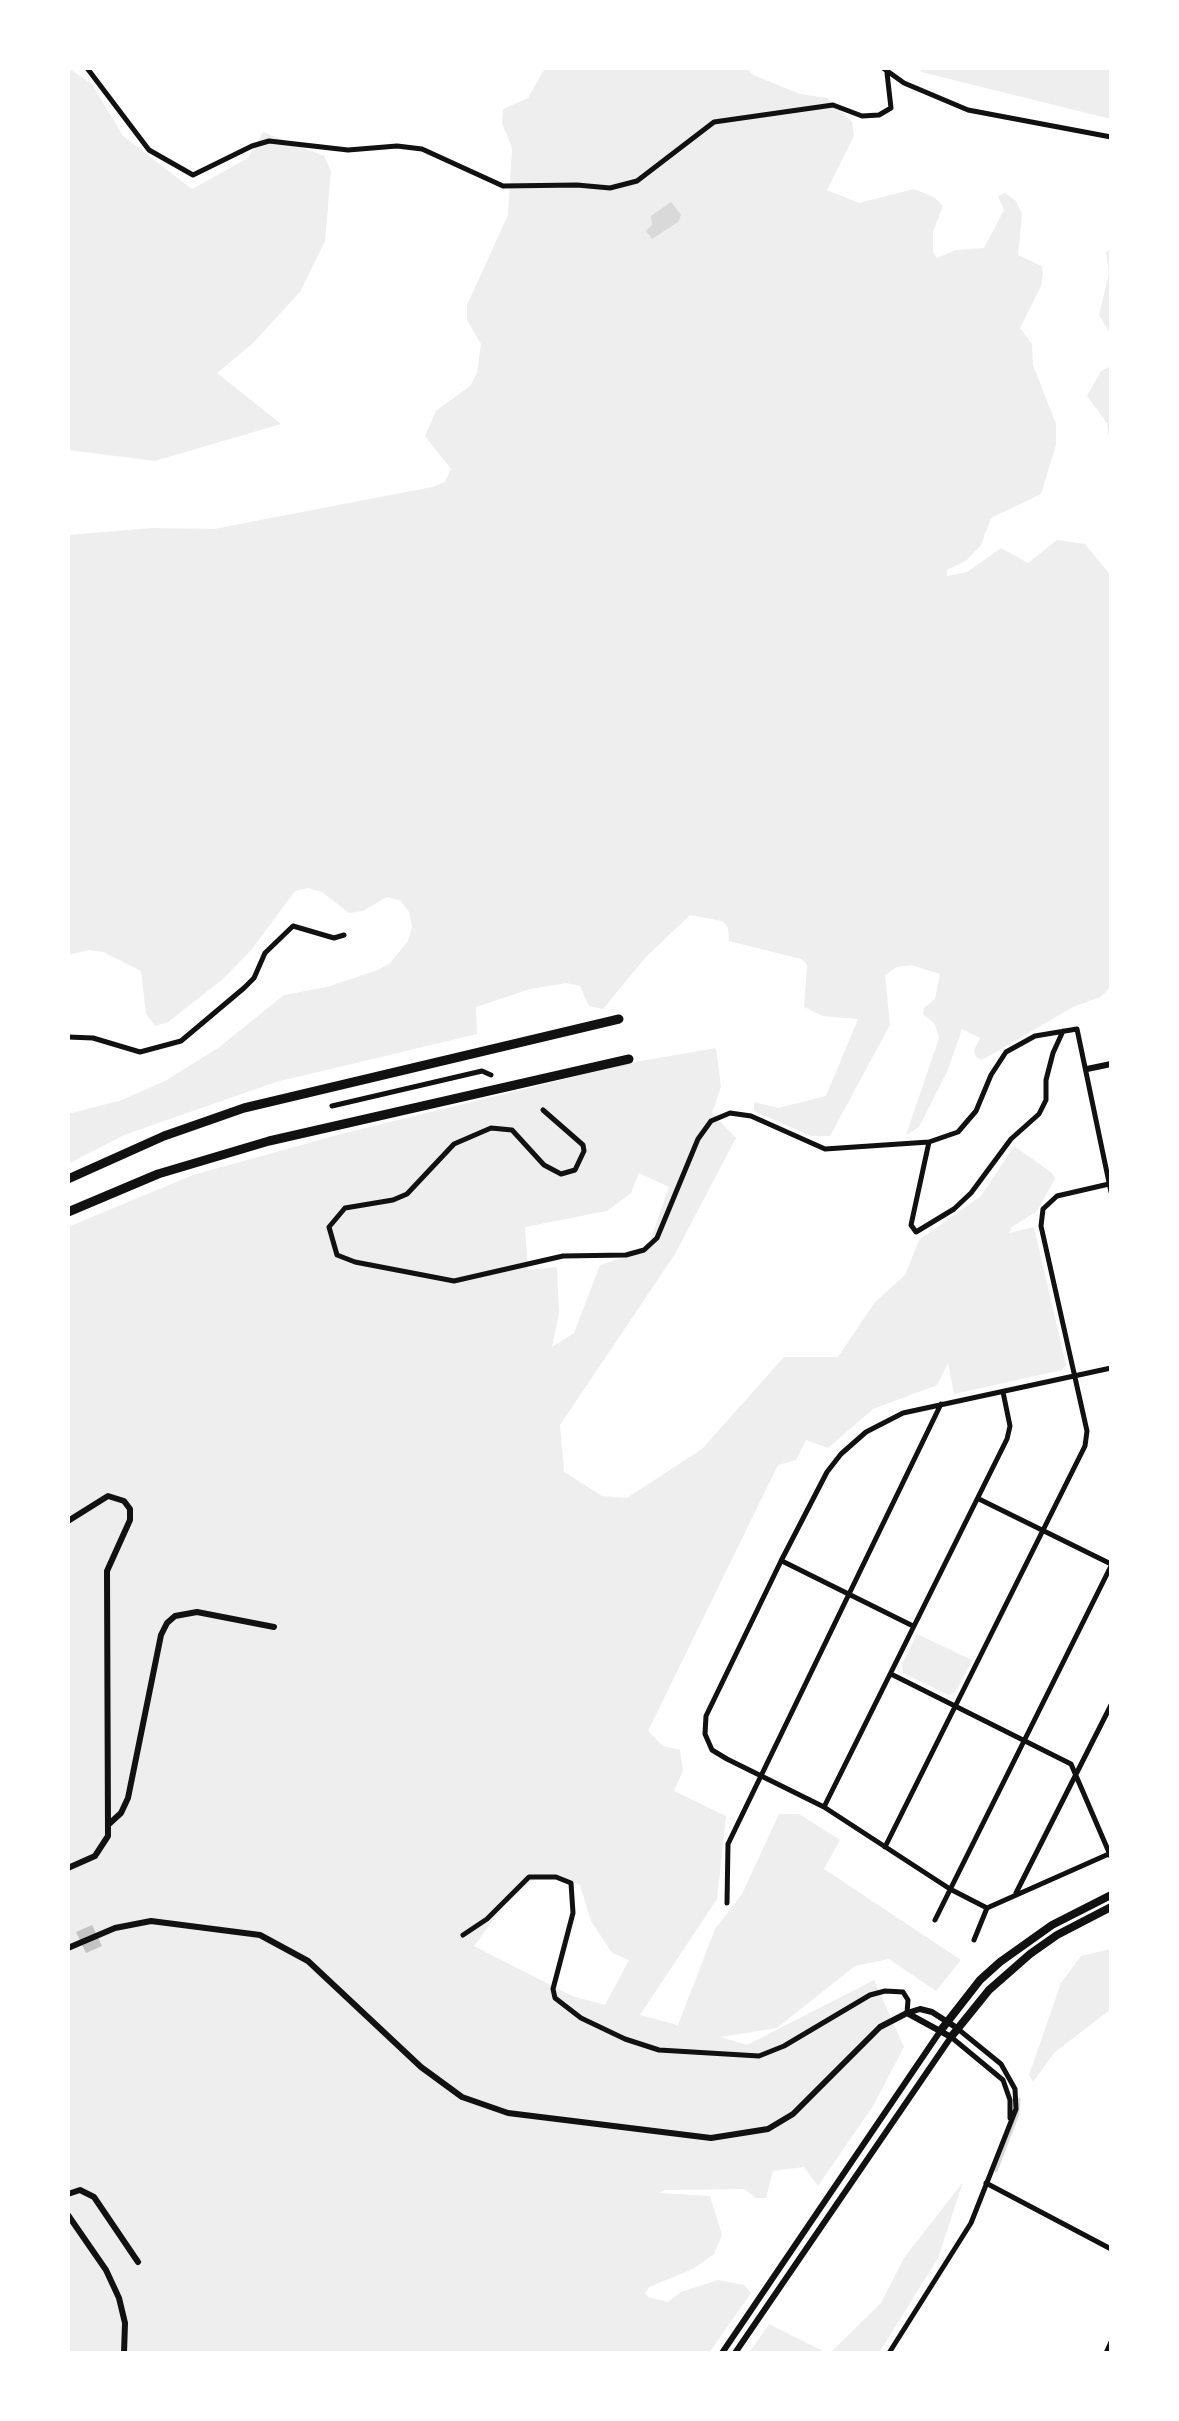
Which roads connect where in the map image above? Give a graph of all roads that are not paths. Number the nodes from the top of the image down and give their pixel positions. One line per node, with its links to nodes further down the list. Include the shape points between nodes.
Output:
1 (87, 68): 2 (street, via 149,150 193,175 269,141 348,150 422,149 503,186 610,188 637,181 714,122 833,105 862,116 879,115 891,108)
2 (885, 70): 3 (street, via 968,110)
3 (1111, 137)
4 (344, 935): 7 (street, via 334,938 293,926 265,953 254,978 181,1041 140,1052 93,1038)
5 (619, 1019): 15 (highway, via 244,1108)
6 (1063, 1030): 10 (street, via 1077,1029); 14 (street, via 1035,1036 1006,1052 976,1111 958,1132); 14 (street, via 1039,1114 1011,1139 971,1193 916,1232 911,1225)
7 (68, 1037)
8 (629, 1059): 18 (highway, via 269,1141 158,1174)
9 (1111, 1064): 10 (street)
10 (1087, 1069): 16 (street)
11 (491, 1075): 12 (street, via 482,1071)
12 (332, 1106)
13 (543, 1110): 14 (street, via 583,1145 571,1173 544,1165 512,1130 491,1128 454,1144 407,1194 345,1208 329,1227 337,1255 454,1281 563,1256 644,1250 657,1238 698,1139 711,1121 730,1113 751,1116 825,1149)
14 (929, 1142)
15 (68, 1179)
16 (1110, 1184): 17 (street); 20 (street, via 1057,1196 1043,1209 1041,1226)
17 (1111, 1192)
18 (68, 1212)
19 (1111, 1368): 20 (street)
20 (1074, 1377): 21 (street); 25 (street, via 1087,1431 1085,1446)
21 (1003, 1392): 22 (street); 23 (street, via 1010,1426)
22 (942, 1403): 26 (street, via 903,1413 866,1432 841,1454); 28 (street)
23 (979, 1499): 25 (street); 29 (street)
24 (68, 1521): 40 (street, via 108,1496 116,1496 130,1509 107,1571)
25 (1044, 1529): 27 (street); 32 (street)
26 (781, 1561): 28 (street); 38 (street, via 706,1716 705,1734 712,1750)
27 (1111, 1565): 36 (street)
28 (849, 1594): 29 (street); 38 (street)
29 (913, 1626): 31 (street)
30 (274, 1627): 40 (street, via 197,1612 167,1623 128,1798)
31 (891, 1674): 32 (street); 39 (street)
32 (955, 1705): 36 (street); 41 (street)
33 (1111, 1705): 34 (street)
34 (1108, 1712): 35 (street); 37 (street)
35 (1111, 1719)
36 (1024, 1740): 37 (street, via 1071,1764); 44 (street)
37 (1076, 1774): 42 (street); 45 (street)
38 (759, 1776): 39 (street); 47 (street, via 728,1844)
39 (824, 1807): 41 (street)
40 (109, 1824): 43 (street, via 95,1856)
41 (885, 1847): 44 (street)
42 (1110, 1854): 45 (street)
43 (68, 1868)
44 (950, 1889): 49 (street); 50 (street)
45 (1016, 1894): 49 (street)
46 (1111, 1895): 55 (main road, via 1024,1943 980,1980)
47 (727, 1903)
48 (1111, 1907): 56 (main road, via 1030,1954)
49 (987, 1908): 52 (street)
50 (935, 1920)
51 (463, 1935): 54 (street, via 529,1877 571,1883 573,1913 555,1998 581,2018 659,2050 759,2056 885,1991 903,1992)
52 (974, 1940)
53 (68, 1948): 54 (street, via 115,1928 151,1921 260,1935 308,1961 421,2067 462,2097 508,2113 711,2138 768,2129 793,2114 880,2027)
54 (907, 2013): 55 (street, via 920,2009); 57 (street)
55 (947, 2020): 56 (street); 57 (main road)
56 (957, 2028): 58 (main road); 59 (street, via 1001,2064 1010,2078 1017,2100)
57 (941, 2030): 58 (street); 67 (street)
58 (951, 2037): 59 (street, via 1003,2080); 68 (street)
59 (1011, 2119): 60 (street)
60 (986, 2183): 63 (street); 69 (street, via 949,2263)
61 (68, 2194): 64 (street, via 80,2190 94,2197)
62 (68, 2215): 66 (street, via 119,2298)
63 (1111, 2249)
64 (138, 2262)
65 (1111, 2342): 70 (street)
66 (124, 2353)
67 (722, 2353)
68 (735, 2353)
69 (889, 2353)
70 (1106, 2353)

